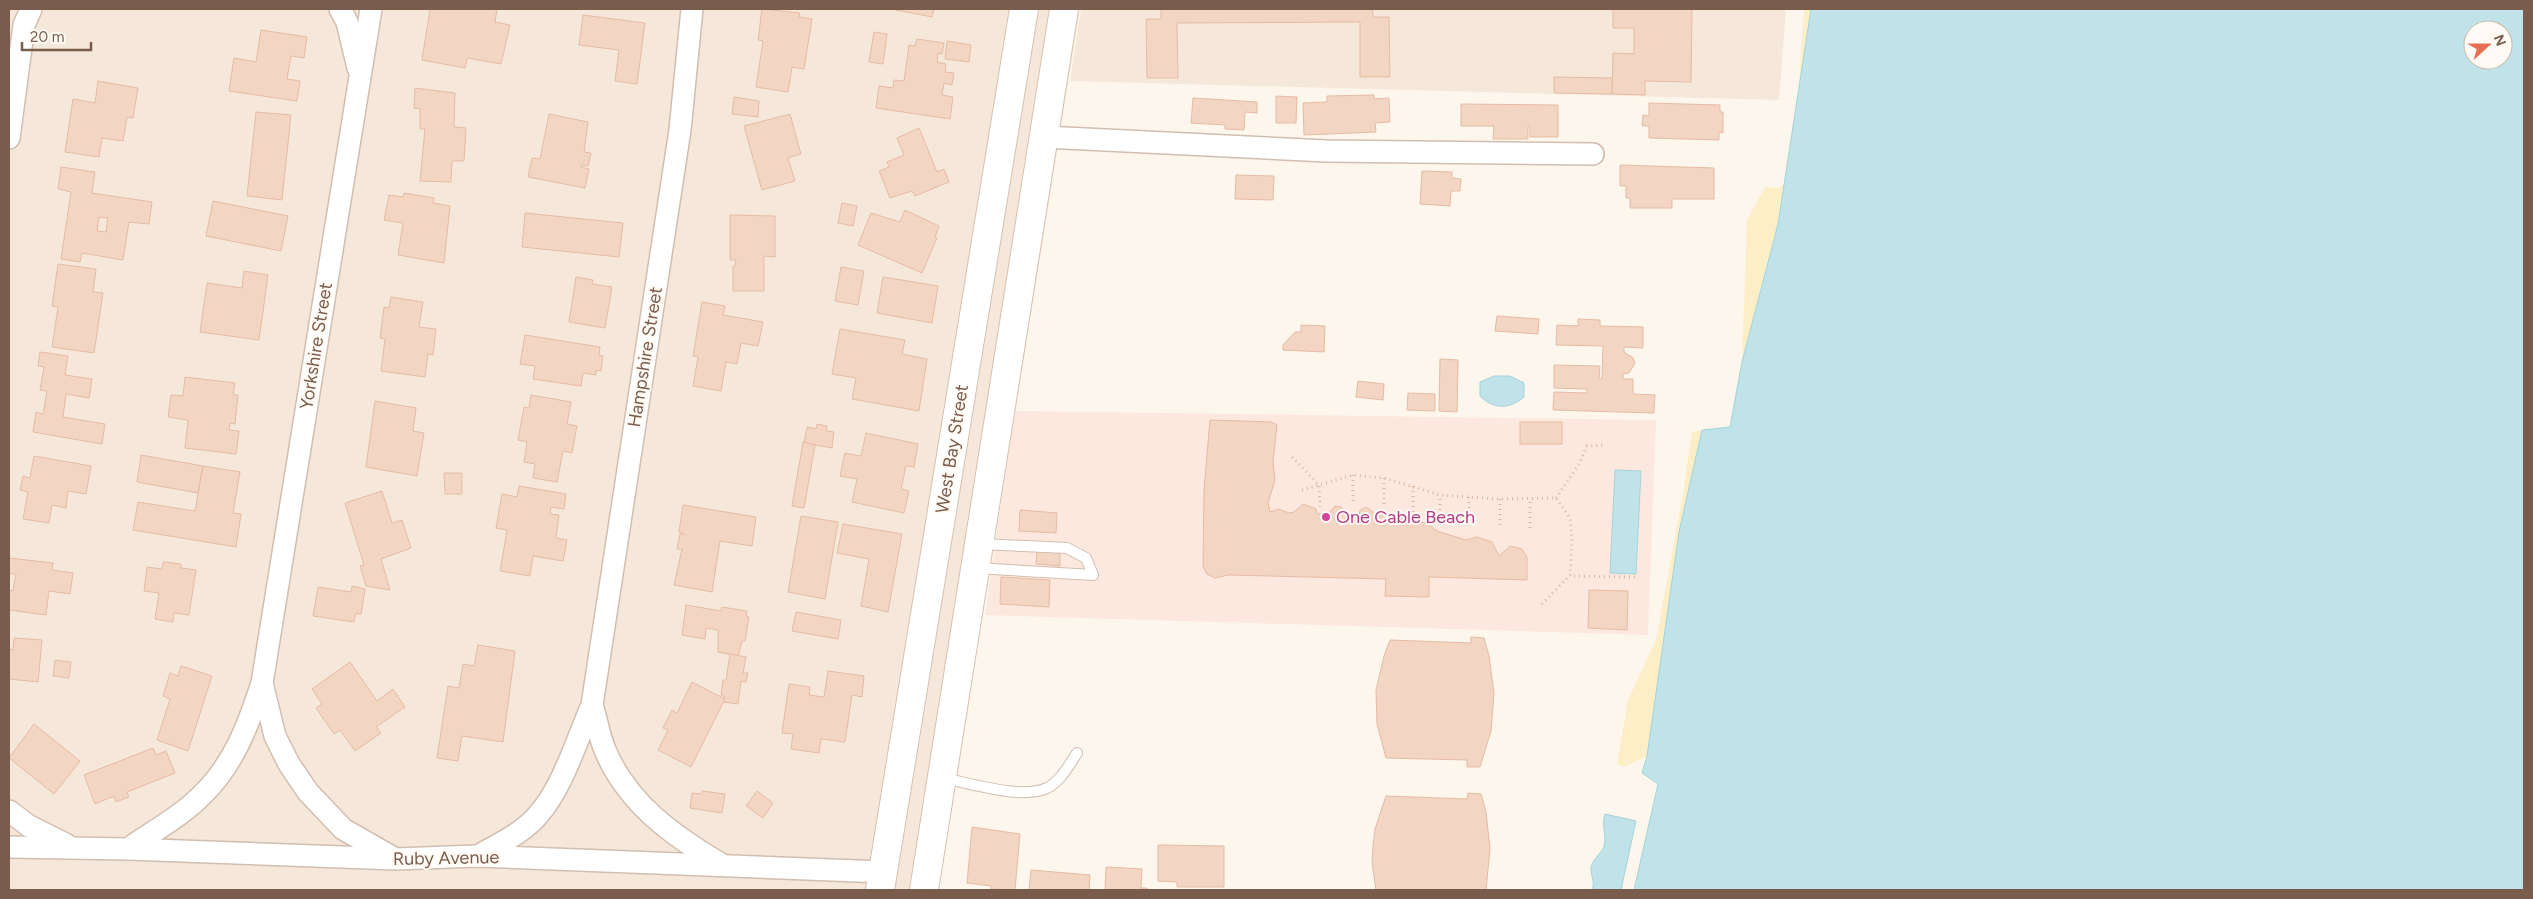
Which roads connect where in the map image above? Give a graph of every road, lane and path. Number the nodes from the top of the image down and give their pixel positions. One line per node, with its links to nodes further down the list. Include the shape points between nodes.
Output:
1 (31, 9): 9 (street, via 24,25)
2 (340, 9): 7 (street, via 347,22)
3 (371, 9): 7 (street, Yorkshire Street)
4 (692, 9): 36 (street, Hampshire Street, via 680,130)
5 (1024, 9): 46 (main road, West Bay Street)
6 (1064, 9): 8 (main road)
7 (360, 76): 35 (street, Yorkshire Street)
8 (1045, 137): 10 (street, via 1326,150); 31 (main road)
9 (9, 138)
10 (1593, 154)
11 (1604, 445): 21 (path, via 1587,446)
12 (1292, 457): 15 (path)
13 (1353, 475): 14 (path); 15 (path); 23 (path)
14 (1384, 478): 16 (path); 25 (path)
15 (1319, 485): 17 (path); 24 (path)
16 (1412, 486): 18 (path); 26 (path)
17 (1302, 490)
18 (1440, 495): 19 (path); 27 (path)
19 (1469, 497): 22 (path); 28 (path)
20 (1530, 498): 21 (path); 22 (path); 29 (path)
21 (1556, 498): 34 (path, via 1570,518 1570,575)
22 (1500, 499): 30 (path)
23 (1353, 505)
24 (1320, 507)
25 (1384, 508)
26 (1413, 516)
27 (1440, 525)
28 (1469, 527)
29 (1530, 528)
30 (1500, 529)
31 (978, 556): 31 (lane, via 1067,548 1086,558 1093,575); 38 (main road)
32 (1574, 576): 33 (path)
33 (1636, 577)
34 (1542, 604)
35 (262, 683): 42 (street, Yorkshire Street, via 247,727 223,771 203,795); 44 (street, Yorkshire Street, via 275,736 308,792 342,829)
36 (592, 705): 43 (street, Hampshire Street, via 555,790 538,815 521,831); 45 (street, Hampshire Street, via 605,749 620,779 639,803 660,824)
37 (1078, 753): 38 (lane, via 1062,777 1047,788 1027,793)
38 (942, 778): 47 (main road)
39 (9, 811): 41 (street, via 29,826)
40 (9, 847): 41 (street, Ruby Avenue)
41 (71, 847): 42 (street, Ruby Avenue)
42 (128, 849): 44 (street, Ruby Avenue)
43 (478, 856): 44 (street, Ruby Avenue); 45 (street, Ruby Avenue)
44 (395, 859)
45 (724, 865): 46 (street, Ruby Avenue)
46 (882, 881)
47 (924, 890)

